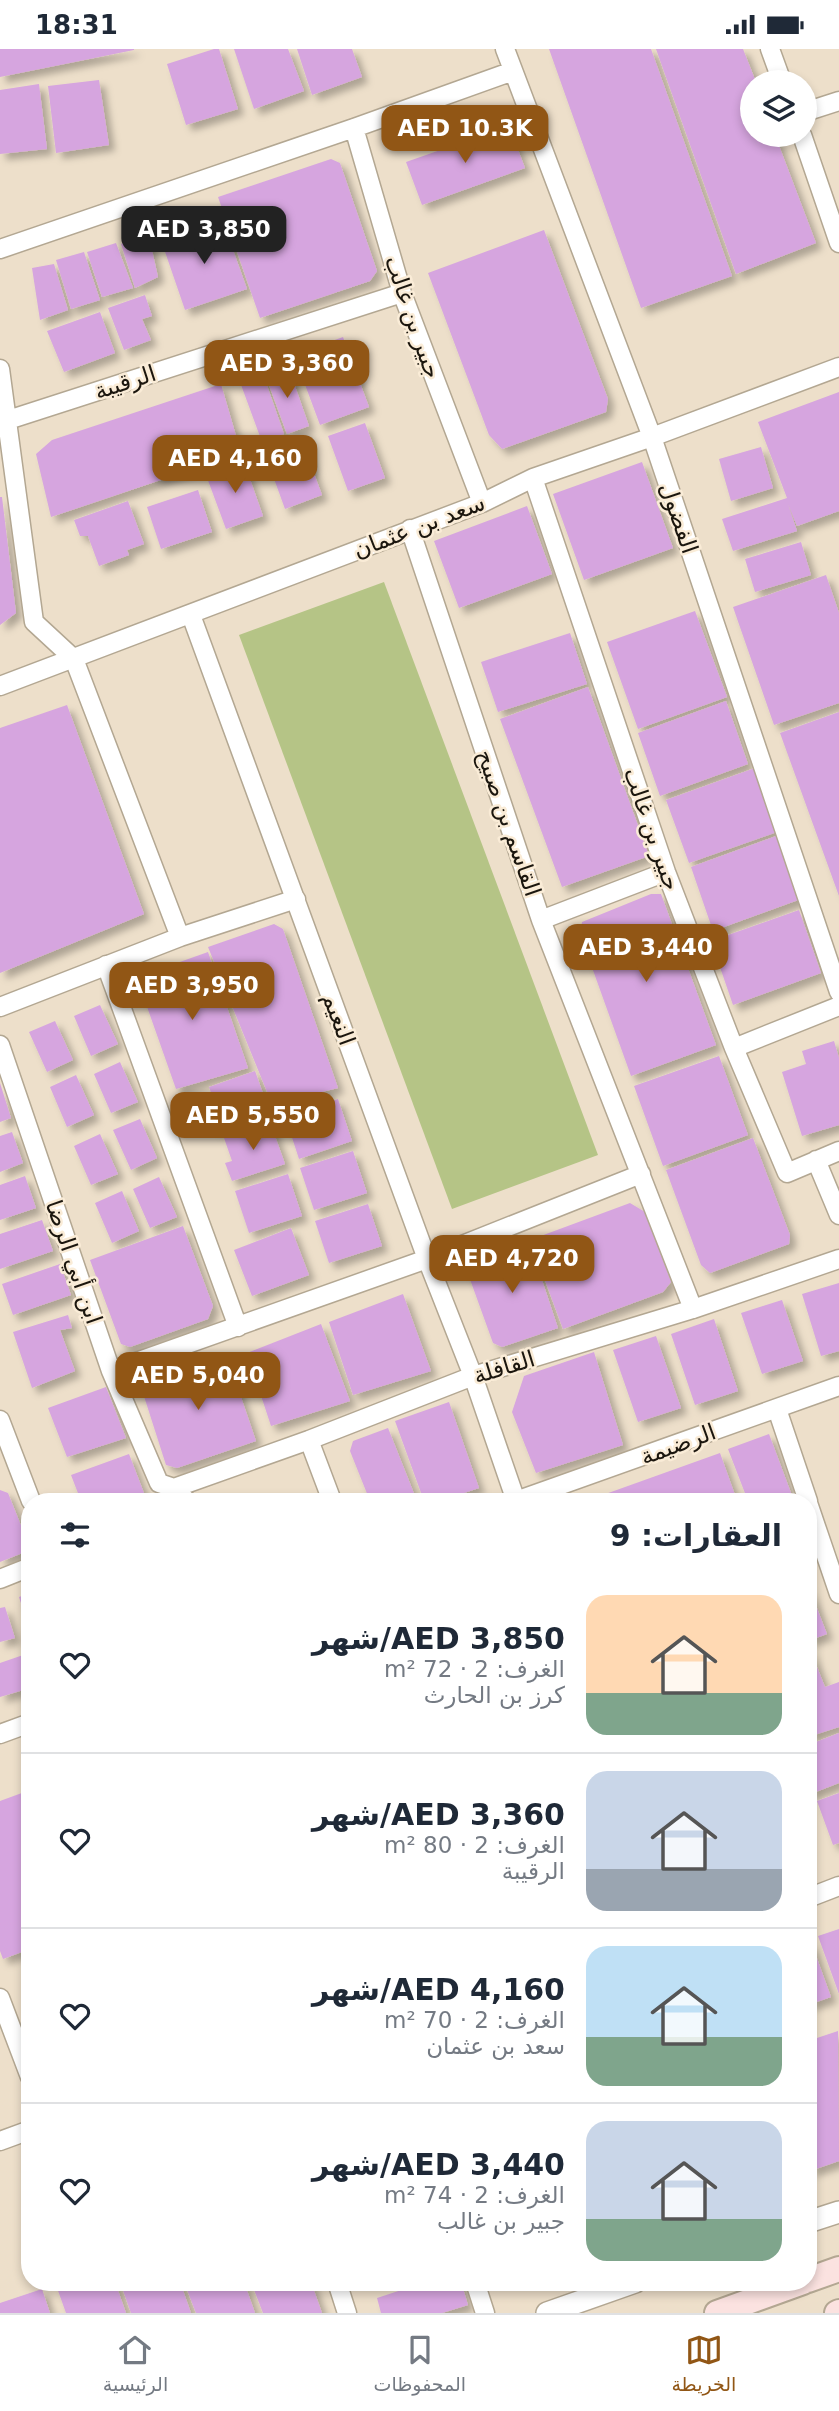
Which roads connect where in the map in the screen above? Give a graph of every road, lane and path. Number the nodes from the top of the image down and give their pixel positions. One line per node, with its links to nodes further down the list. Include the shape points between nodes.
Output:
1 (505, 49): 4 (street, الفضول)
2 (770, 49): 3 (street)
3 (778, 70)
4 (513, 72): 7 (street); 15 (street, الفضول)
5 (839, 101): 6 (street)
6 (817, 108)
7 (354, 128): 10 (street); 11 (street, جبير بن غالب)
8 (806, 147): 9 (street)
9 (839, 243)
10 (0, 249)
11 (402, 293): 14 (street, الرقيبة); 17 (street, جبير بن غالب)
12 (839, 367): 15 (street, سعد بن عثمان)
13 (0, 369): 14 (street)
14 (8, 420): 20 (street, via 34,622)
15 (652, 437): 16 (street, سعد بن عثمان); 27 (street, الفضول)
16 (533, 478): 17 (street, سعد بن عثمان); 22 (street, جبير بن غالب)
17 (482, 503): 18 (street, سعد بن عثمان)
18 (410, 529): 19 (street, سعد بن عثمان); 24 (street, القاسم بن صبيح)
19 (191, 615): 20 (street, سعد بن عثمان); 23 (street, النعيم)
20 (74, 659): 21 (street, سعد بن عثمان); 25 (street)
21 (0, 686)
22 (666, 872): 24 (street); 31 (street, جبير بن غالب)
23 (296, 899): 25 (street); 36 (street, النعيم)
24 (541, 920): 34 (street, القاسم بن صبيح)
25 (180, 937): 26 (street)
26 (107, 965): 29 (street); 39 (street)
27 (839, 992)
28 (839, 1006): 31 (street)
29 (0, 1007)
30 (0, 1045): 40 (street, ابن أبي الرضا)
31 (734, 1048): 33 (street, جبير بن غالب, via 787,1173)
32 (839, 1151): 33 (street)
33 (816, 1160): 35 (street)
34 (641, 1174): 36 (street); 38 (street, القاسم بن صبيح)
35 (839, 1215)
36 (427, 1259): 39 (street); 41 (street, النعيم)
37 (839, 1259): 38 (street, القافلة)
38 (692, 1309): 41 (street, القافلة)
39 (238, 1327): 40 (street)
40 (111, 1371): 47 (street, ابن أبي الرضا, via 159,1483)
41 (473, 1376): 45 (street, القافلة); 51 (street, النعيم)
42 (839, 1386): 43 (street, الرضيمة)
43 (777, 1409): 52 (street, الرضيمة); 53 (street)
44 (0, 1420): 46 (street)
45 (309, 1440): 47 (street, القافلة); 50 (street)
46 (7, 1460): 48 (street)
47 (174, 1488): 49 (street, ابن أبي الرضا)
48 (26, 1493)
49 (179, 1493)
50 (329, 1493)
51 (513, 1493)
52 (539, 1493)
53 (805, 1493)
54 (817, 1529): 57 (street)
55 (21, 1571): 56 (street)
56 (0, 1579)
57 (839, 1594)
58 (21, 1726): 59 (street)
59 (0, 1734)
60 (839, 1886): 61 (street)
61 (817, 1895)
62 (0, 1998): 63 (street)
63 (21, 2053)
64 (21, 2133): 65 (street)
65 (0, 2141)
66 (839, 2212): 67 (street)
67 (817, 2219)
68 (839, 2269): 69 (main road)
69 (817, 2277)
70 (340, 2291): 74 (street)
71 (478, 2291): 75 (street)
72 (609, 2291): 76 (street)
73 (778, 2291): 77 (main road)
74 (347, 2313)
75 (485, 2313)
76 (547, 2313)
77 (717, 2313)

